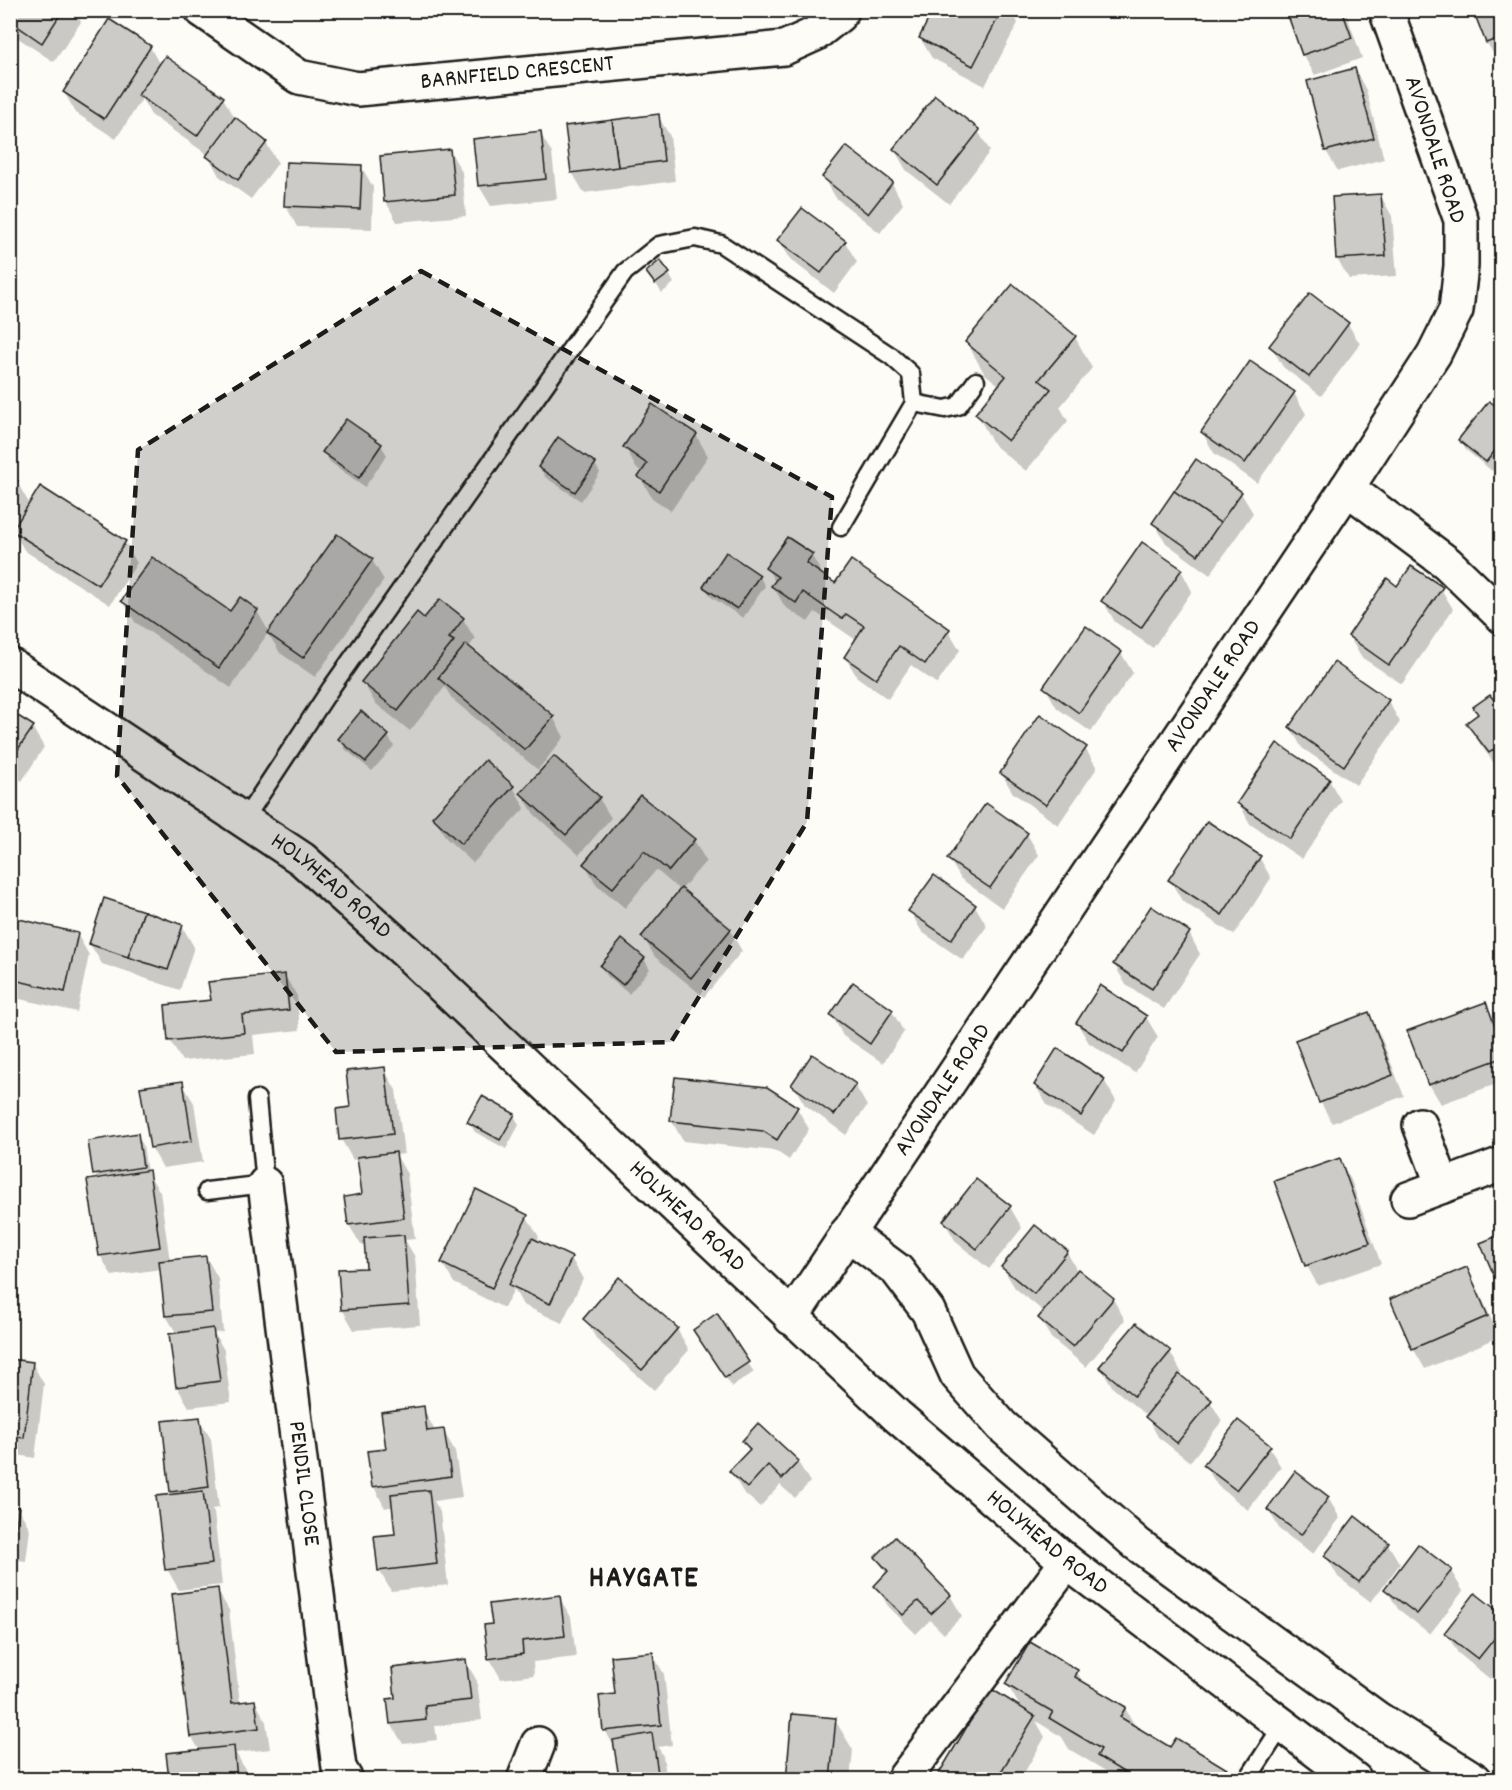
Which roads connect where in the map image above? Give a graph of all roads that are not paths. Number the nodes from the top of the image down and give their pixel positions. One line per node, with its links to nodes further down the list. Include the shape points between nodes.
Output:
1 (202, 10): 2 (street, BARNFIELD CRESCENT, via 299,76 358,89 784,48 815,34)
2 (842, 10)
3 (1386, 10): 6 (street, AVONDALE ROAD, via 1461,220 1461,266 1456,310 1434,354)
4 (976, 381): 5 (lane, via 958,406 945,409)
5 (914, 403): 7 (lane); 10 (lane, via 911,374 891,356 722,244 695,238 659,245 625,272 331,688)
6 (1347, 488): 8 (street, via 1447,563); 18 (street, AVONDALE ROAD)
7 (841, 526)
8 (1502, 616)
9 (10, 665): 10 (street, HOLYHEAD ROAD)
10 (244, 820): 19 (street, HOLYHEAD ROAD, via 302,860 406,952)
11 (256, 1099): 14 (lane, PENDIL CLOSE)
12 (1420, 1125): 15 (street)
13 (1502, 1164): 15 (street)
14 (265, 1184): 16 (lane); 23 (street, PENDIL CLOSE, via 339,1768)
15 (1443, 1186): 17 (street)
16 (207, 1191)
17 (1408, 1199)
18 (847, 1233): 19 (street, AVONDALE ROAD); 28 (street, via 897,1270 928,1311 957,1375 1002,1426 1137,1544 1378,1719)
19 (791, 1318): 20 (street, HOLYHEAD ROAD, via 897,1416)
20 (1067, 1562): 21 (street, HOLYHEAD ROAD); 25 (street)
21 (1282, 1726): 26 (lane); 27 (street, HOLYHEAD ROAD)
22 (538, 1744): 24 (street)
23 (346, 1779)
24 (524, 1779)
25 (903, 1779)
26 (1247, 1779)
27 (1355, 1779)
28 (1475, 1779)

